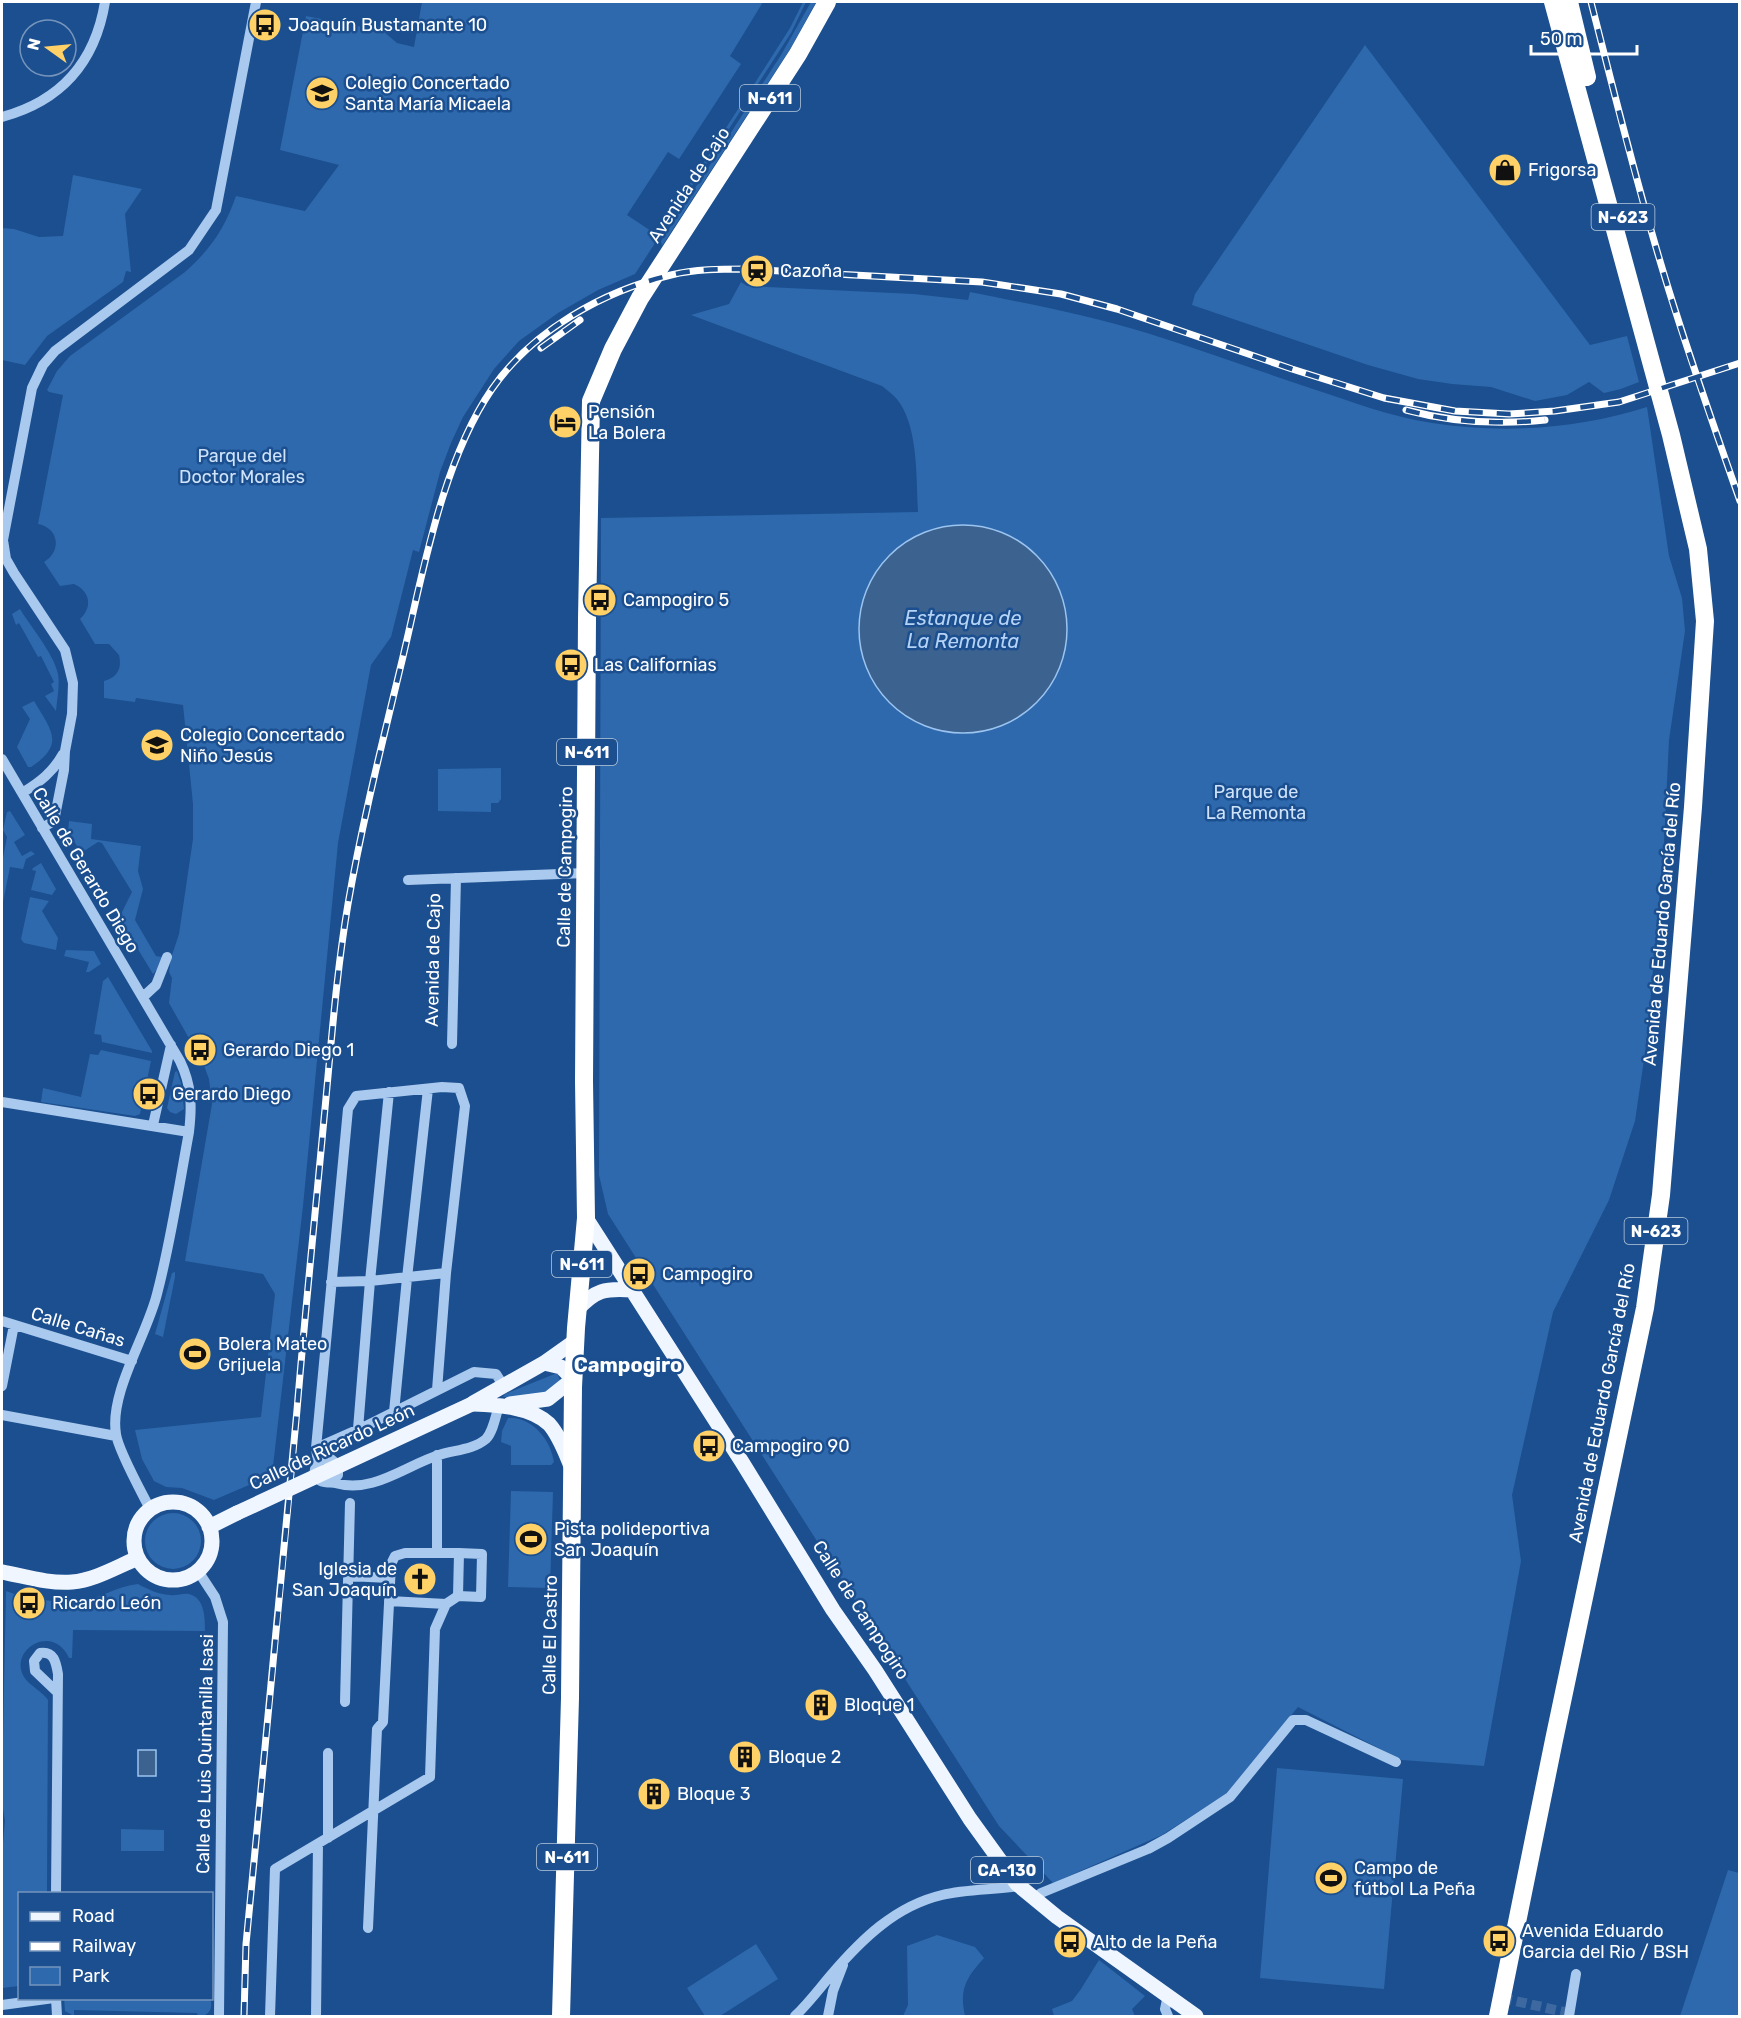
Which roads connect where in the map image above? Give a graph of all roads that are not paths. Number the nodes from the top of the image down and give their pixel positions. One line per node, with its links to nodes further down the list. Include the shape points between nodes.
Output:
1 (105, 2): 6 (street, via 81,67 36,105)
2 (255, 2): 9 (street, via 216,210 189,250 55,351 32,388 3,540 6,559 65,650 73,683)
3 (827, 2): 7 (highway, Avenida de Cajo / N-611, via 798,54)
4 (1553, 2): 8 (highway, Avenida de Eduardo García del Río / N-623)
5 (1569, 2): 8 (highway, Avenida de Eduardo García del Río / N-623, via 1662,373)
6 (2, 117)
7 (640, 298): 13 (highway, Calle de Campogiro / N-611, via 591,401)
8 (1671, 435): 92 (highway, Avenida de Eduardo García del Río / N-623, via 1698,549 1705,621 1661,1195 1645,1308)
9 (65, 751): 11 (street, via 56,767); 12 (street, via 54,821)
10 (2, 759): 11 (street, Calle de Gerardo Diego)
11 (22, 793): 12 (street, Calle de Gerardo Diego)
12 (42, 828): 17 (street, Calle de Gerardo Diego)
13 (586, 873): 14 (street, Avenida de Cajo); 25 (highway, Calle de Campogiro / N-611)
14 (456, 878): 15 (street, Avenida de Cajo); 18 (street, Avenida de Cajo)
15 (408, 880)
16 (167, 957): 17 (street, Calle de Gerardo Diego, via 156,985)
17 (143, 997): 19 (street, Calle de Gerardo Diego)
18 (452, 1044)
19 (171, 1045): 23 (street); 24 (street, Calle de Gerardo Diego, via 191,1089)
20 (428, 1089): 21 (street); 26 (street, via 459,1088 465,1106); 27 (street)
21 (389, 1092): 28 (street); 29 (street, via 356,1096 348,1109)
22 (2, 1102): 23 (street)
23 (153, 1125): 24 (street)
24 (189, 1132): 35 (street, Calle de Gerardo Diego, via 157,1295)
25 (586, 1218): 30 (main road, Calle de Campogiro / CA-130); 31 (highway, Calle El Castro / N-611)
26 (446, 1273): 27 (street); 40 (street)
27 (407, 1278): 28 (street); 43 (street)
28 (370, 1281): 29 (street); 45 (street)
29 (331, 1282): 47 (street)
30 (632, 1290): 31 (main road, via 598,1292); 71 (main road, Calle de Campogiro / CA-130, via 833,1610 970,1819)
31 (577, 1310): 34 (highway, Calle El Castro / N-611)
32 (2, 1321): 33 (street, Calle Cañas)
33 (14, 1325): 35 (street, Calle Cañas); 39 (street, Calle Cañas)
34 (575, 1341): 36 (main road, Calle de Ricardo León); 37 (highway, Calle El Castro / N-611)
35 (132, 1361): 46 (street, Calle de Gerardo Diego, via 117,1405)
36 (544, 1363): 37 (main road, via 561,1367); 38 (main road, Calle de Ricardo León)
37 (573, 1379): 42 (main road, Calle de Ricardo León, via 548,1399); 50 (highway, Calle El Castro / N-611)
38 (503, 1385): 40 (street, Calle de Ricardo León, via 496,1374 474,1372); 41 (main road, Calle de Ricardo León)
39 (2, 1386)
40 (437, 1390): 43 (street, Calle de Ricardo León)
41 (472, 1404): 42 (main road, Calle de Ricardo León); 54 (main road, Calle de Ricardo León, bridge)
42 (499, 1405): 48 (street, via 488,1437 477,1446); 50 (main road, Calle de Ricardo León, via 526,1411 547,1422)
43 (394, 1412): 45 (street, Calle de Ricardo León)
44 (2, 1415): 46 (street)
45 (358, 1429): 47 (street, Calle de Ricardo León)
46 (116, 1436): 53 (street, Calle de Gerardo Diego)
47 (316, 1448): 49 (street)
48 (437, 1455): 51 (street, via 374,1483 354,1487); 55 (street)
49 (318, 1463): 51 (street, via 316,1477 323,1483); 51 (street, via 331,1459 338,1465 338,1475)
50 (573, 1468): 87 (highway, Calle El Castro / N-611)
51 (332, 1482)
52 (350, 1503): 60 (street)
53 (150, 1509): 54 (main road, via 164,1503 186,1504 204,1517); 57 (main road, via 135,1535)
54 (209, 1527): 58 (main road, via 212,1546)
55 (437, 1553): 56 (street); 61 (street, via 405,1552 395,1556)
56 (459, 1553): 62 (street); 62 (street, via 482,1554 481,1597)
57 (138, 1558): 58 (main road, via 151,1573 170,1580); 59 (main road, via 98,1576 71,1582)
58 (198, 1571): 77 (street, Calle de Luis Quintanilla Isasi, via 223,1622)
59 (2, 1572)
60 (348, 1576): 61 (street); 66 (street)
61 (389, 1578): 63 (street)
62 (458, 1596): 64 (street)
63 (388, 1601): 64 (street); 69 (street, via 383,1722 377,1730)
64 (446, 1604): 69 (street, via 435,1629 430,1777)
65 (57, 1692): 72 (street)
66 (345, 1702)
67 (328, 1753): 70 (street)
68 (1396, 1762): 73 (street, via 1306,1720 1293,1720 1230,1797 1158,1843)
69 (373, 1812): 70 (street); 74 (street)
70 (323, 1841): 85 (street, via 275,1869); 86 (street)
71 (1019, 1886): 73 (main road, Calle de Campogiro / CA-130); 75 (street, via 948,1894 910,1906 878,1926)
72 (56, 1892)
73 (1035, 1898): 78 (main road, Calle de Campogiro / CA-130)
74 (368, 1928)
75 (846, 1958): 88 (street); 89 (street)
76 (1576, 1974): 93 (street)
77 (215, 1987): 84 (street, Calle de Luis Quintanilla Isasi)
78 (1168, 1995): 90 (street); 91 (main road, Calle de Campogiro / CA-130)
79 (40, 2000): 81 (street)
80 (55, 2000): 83 (street)
81 (2, 2005)
82 (44, 2016): 83 (street)
83 (57, 2016)
84 (219, 2016)
85 (270, 2016)
86 (316, 2016)
87 (561, 2016)
88 (795, 2016)
89 (828, 2016)
90 (1168, 2016)
91 (1196, 2016)
92 (1498, 2016)
93 (1569, 2016)

